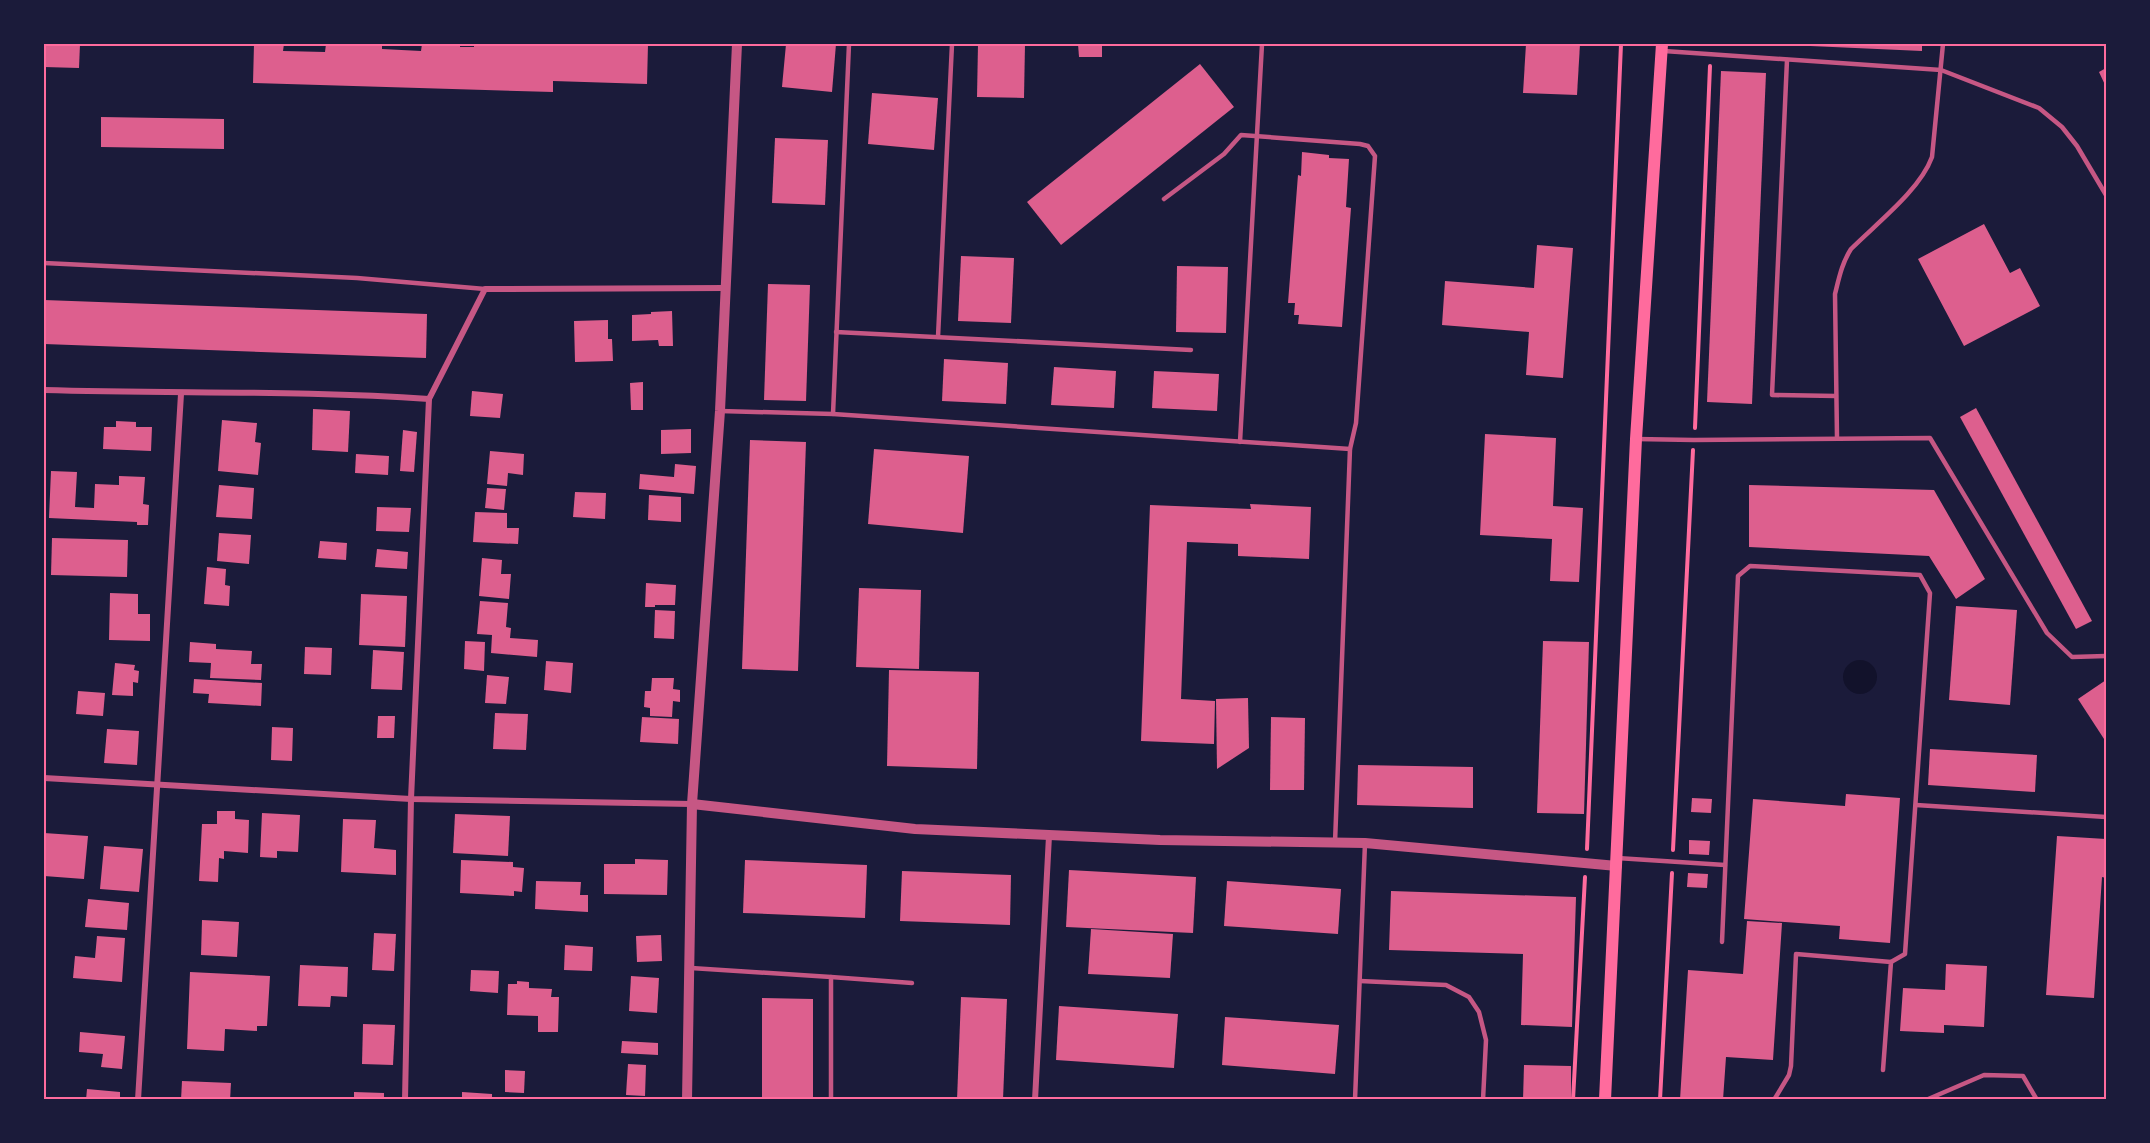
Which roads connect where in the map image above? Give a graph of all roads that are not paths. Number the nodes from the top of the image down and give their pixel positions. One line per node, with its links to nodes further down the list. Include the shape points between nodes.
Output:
1 (737, 44): 13 (street)
2 (849, 44): 15 (lane)
3 (952, 44): 16 (lane)
4 (1262, 44): 9 (lane)
5 (1943, 44): 8 (lane)
6 (1662, 47): 7 (lane); 25 (main road)
7 (1788, 60): 8 (lane); 20 (lane, via 1772,395)
8 (1941, 70): 10 (lane, via 2039,108 2077,146); 20 (lane, via 1932,157 1927,171 1851,249 1839,275 1835,294)
9 (1257, 136): 11 (lane, via 1238,137 1224,153); 26 (lane); 27 (lane, via 1360,144 1368,146 1375,156 1356,423)
10 (2106, 195)
11 (1164, 199)
12 (44, 263): 14 (lane, via 357,278)
13 (725, 288): 14 (street); 22 (street)
14 (485, 289): 21 (street)
15 (836, 332): 16 (lane); 23 (lane)
16 (938, 337): 17 (lane)
17 (1191, 350)
18 (44, 390): 19 (street)
19 (181, 394): 21 (street); 30 (street)
20 (1836, 396): 24 (lane)
21 (429, 399): 31 (street)
22 (720, 411): 23 (lane); 32 (street)
23 (833, 414): 26 (lane)
24 (1837, 438): 25 (lane); 28 (lane, via 1930,438 2047,633 2073,657)
25 (1636, 439): 38 (main road)
26 (1240, 442): 27 (lane)
27 (1350, 449): 36 (lane)
28 (2106, 656)
29 (44, 778): 30 (street)
30 (156, 784): 31 (street); 47 (street)
31 (411, 799): 32 (street); 48 (street)
32 (692, 804): 35 (street, via 915,829); 42 (street)
33 (1916, 805): 34 (lane); 39 (lane, via 1930,593 1920,575 1750,566 1738,576); 41 (lane, via 1905,954)
34 (2106, 817)
35 (1049, 836): 36 (street); 51 (street)
36 (1335, 843): 37 (street)
37 (1365, 843): 38 (street, via 1586,864); 44 (lane)
38 (1617, 862): 39 (lane); 54 (main road)
39 (1725, 865): 40 (lane)
40 (1722, 942)
41 (1891, 962): 46 (lane); 55 (lane, via 1796,954 1791,1066)
42 (691, 968): 43 (lane); 49 (street)
43 (831, 977): 45 (lane); 50 (lane)
44 (1360, 981): 52 (lane); 53 (lane, via 1446,986 1469,997 1479,1012 1486,1040)
45 (912, 983)
46 (1883, 1070)
47 (138, 1100)
48 (405, 1100)
49 (687, 1100)
50 (831, 1100)
51 (1035, 1100)
52 (1355, 1100)
53 (1483, 1100)
54 (1605, 1100)
55 (1774, 1100)
56 (1926, 1100): 57 (lane, via 1984,1075 2023,1076)
57 (2037, 1100)

